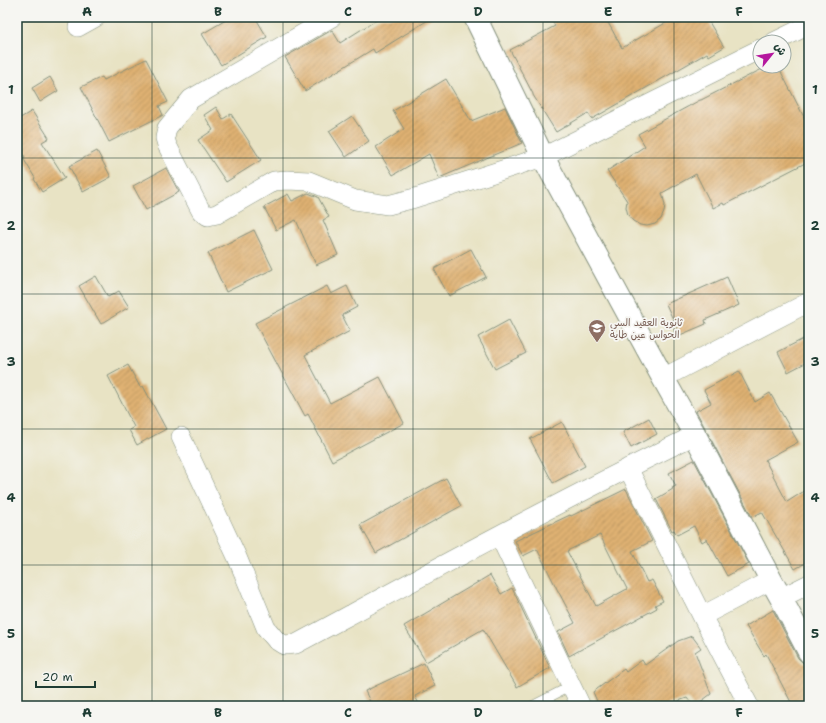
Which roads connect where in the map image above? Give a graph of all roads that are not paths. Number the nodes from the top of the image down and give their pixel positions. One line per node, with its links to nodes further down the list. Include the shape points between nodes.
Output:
1 (96, 17): 5 (street)
2 (332, 17): 8 (street, via 191,99 168,128 167,145 201,211 208,216 217,214 274,181 309,181 355,200 388,205)
3 (475, 17): 8 (main road)
4 (809, 25): 6 (street)
5 (78, 27)
6 (790, 34)
7 (752, 53): 8 (street)
8 (543, 157): 10 (main road)
9 (809, 302): 10 (street)
10 (663, 378): 11 (main road)
11 (695, 435): 13 (street); 16 (main road)
12 (181, 437): 14 (street, via 237,557 266,628 284,645 296,644)
13 (628, 468): 14 (street); 17 (street)
14 (499, 535): 19 (street)
15 (809, 584): 16 (street)
16 (776, 589): 17 (street); 18 (main road)
17 (702, 616): 22 (street)
18 (809, 652)
19 (571, 686): 20 (lane); 21 (street)
20 (532, 706)
21 (581, 706)
22 (749, 706)

